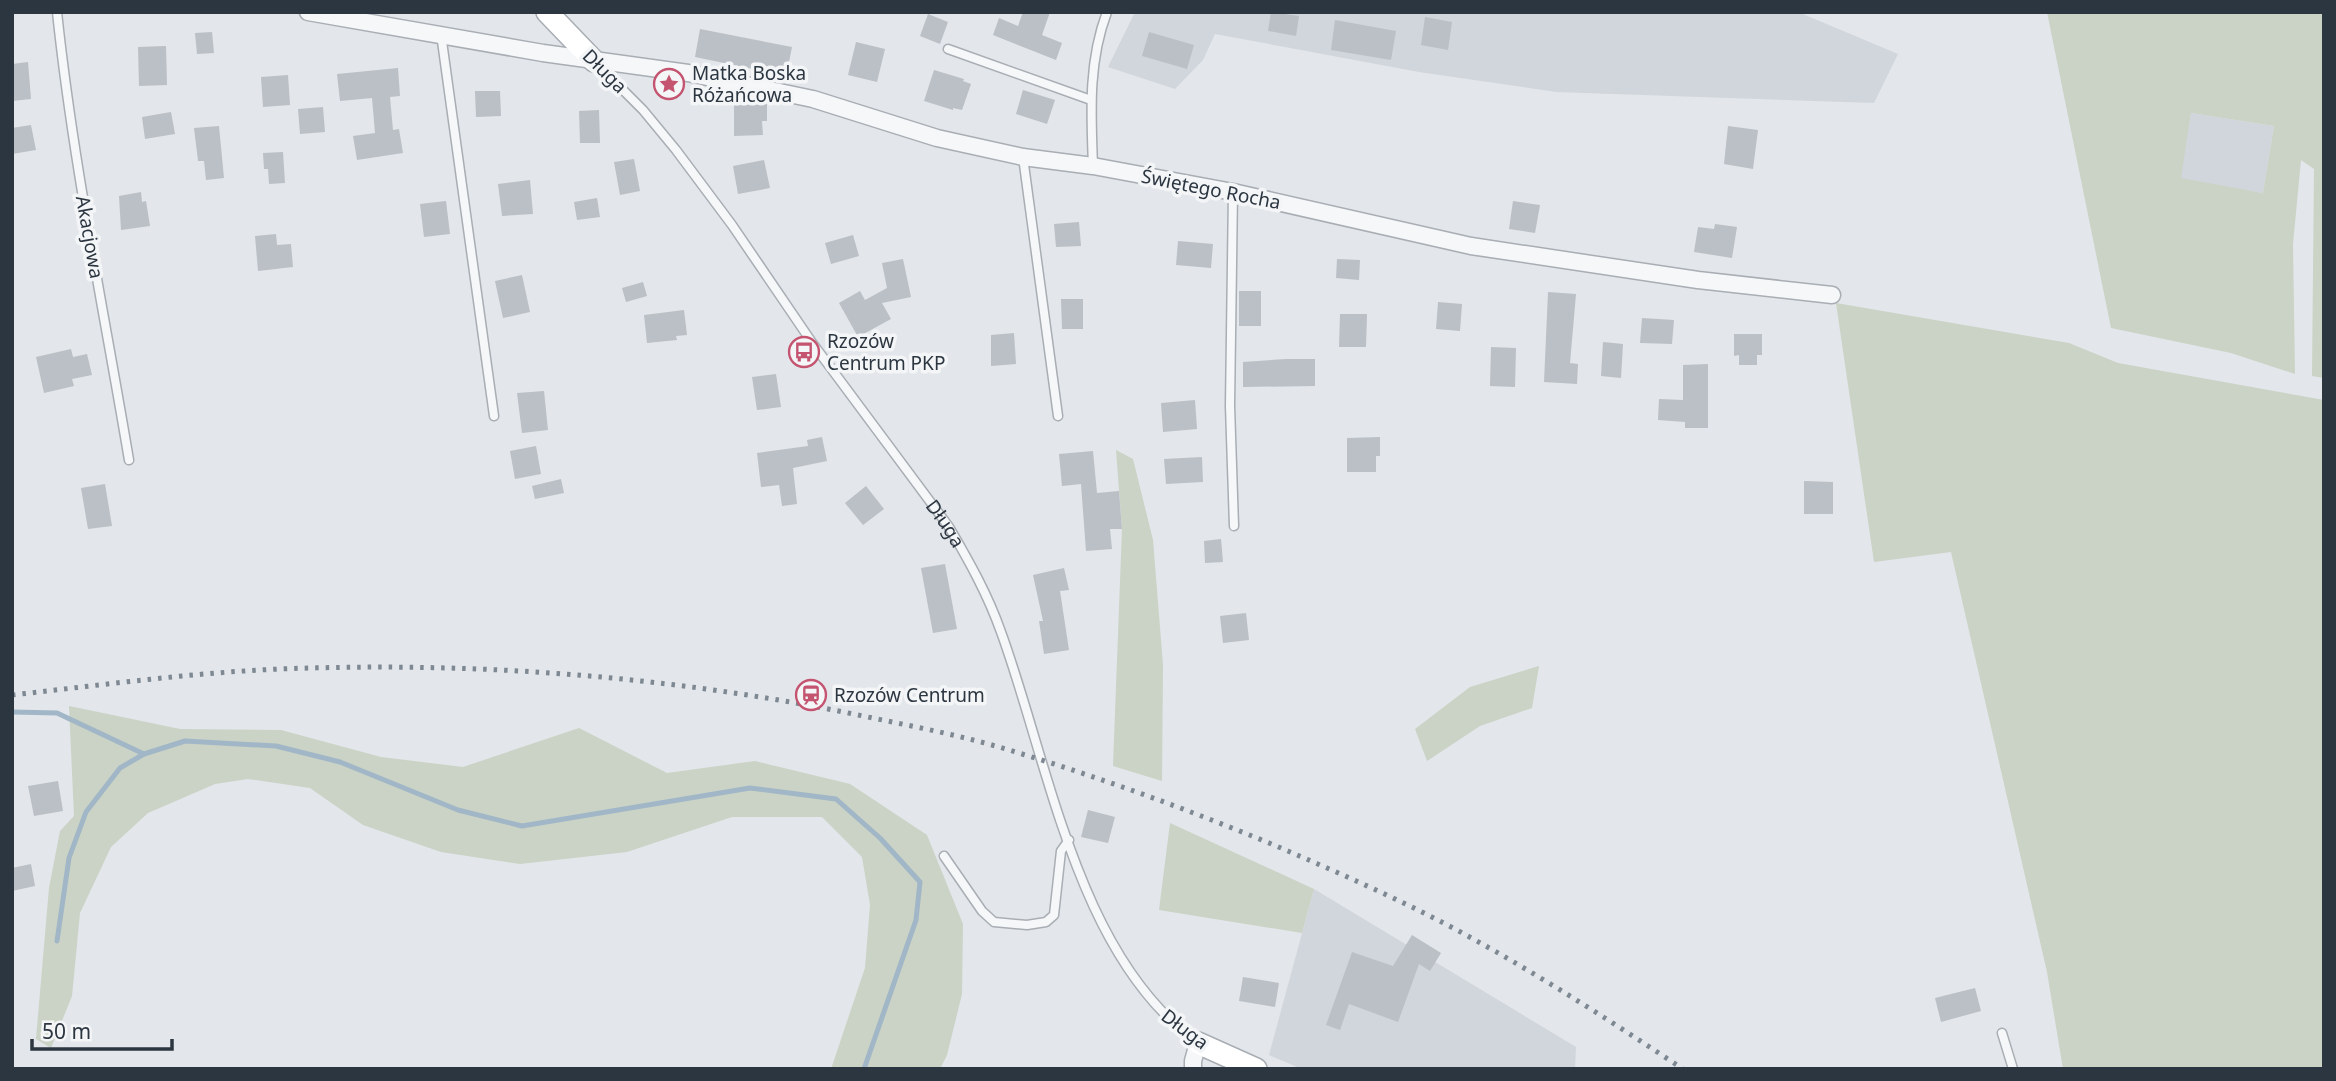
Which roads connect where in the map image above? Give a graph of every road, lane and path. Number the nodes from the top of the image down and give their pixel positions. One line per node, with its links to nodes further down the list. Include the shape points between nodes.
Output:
1 (57, 12): 15 (lane, Akacjowa, via 88,229)
2 (307, 12): 5 (street)
3 (547, 12): 7 (street, Długa)
4 (1107, 12): 8 (lane, via 1098,35)
5 (441, 34): 7 (street); 13 (lane)
6 (948, 49): 8 (lane)
7 (594, 61): 9 (street, Świętego Rocha, via 688,73 813,99 905,130); 17 (lane, Długa, via 676,150 949,527 1000,629)
8 (1091, 100): 10 (lane)
9 (1023, 157): 10 (street, Świętego Rocha); 14 (lane)
10 (1093, 166): 11 (street, Świętego Rocha)
11 (1233, 192): 12 (street, Świętego Rocha, via 1471,246); 16 (lane, via 1230,418)
12 (1832, 295)
13 (494, 416)
14 (1058, 416)
15 (129, 460)
16 (1234, 526)
17 (1069, 840): 18 (lane, via 1061,851 1054,915 1046,922 1027,925 994,922); 20 (lane, Długa, via 1079,873 1138,983 1161,1013)
18 (944, 856)
19 (2002, 1033): 23 (lane)
20 (1198, 1042): 21 (street); 22 (street, Długa)
21 (1193, 1069)
22 (1256, 1069)
23 (2013, 1069)

